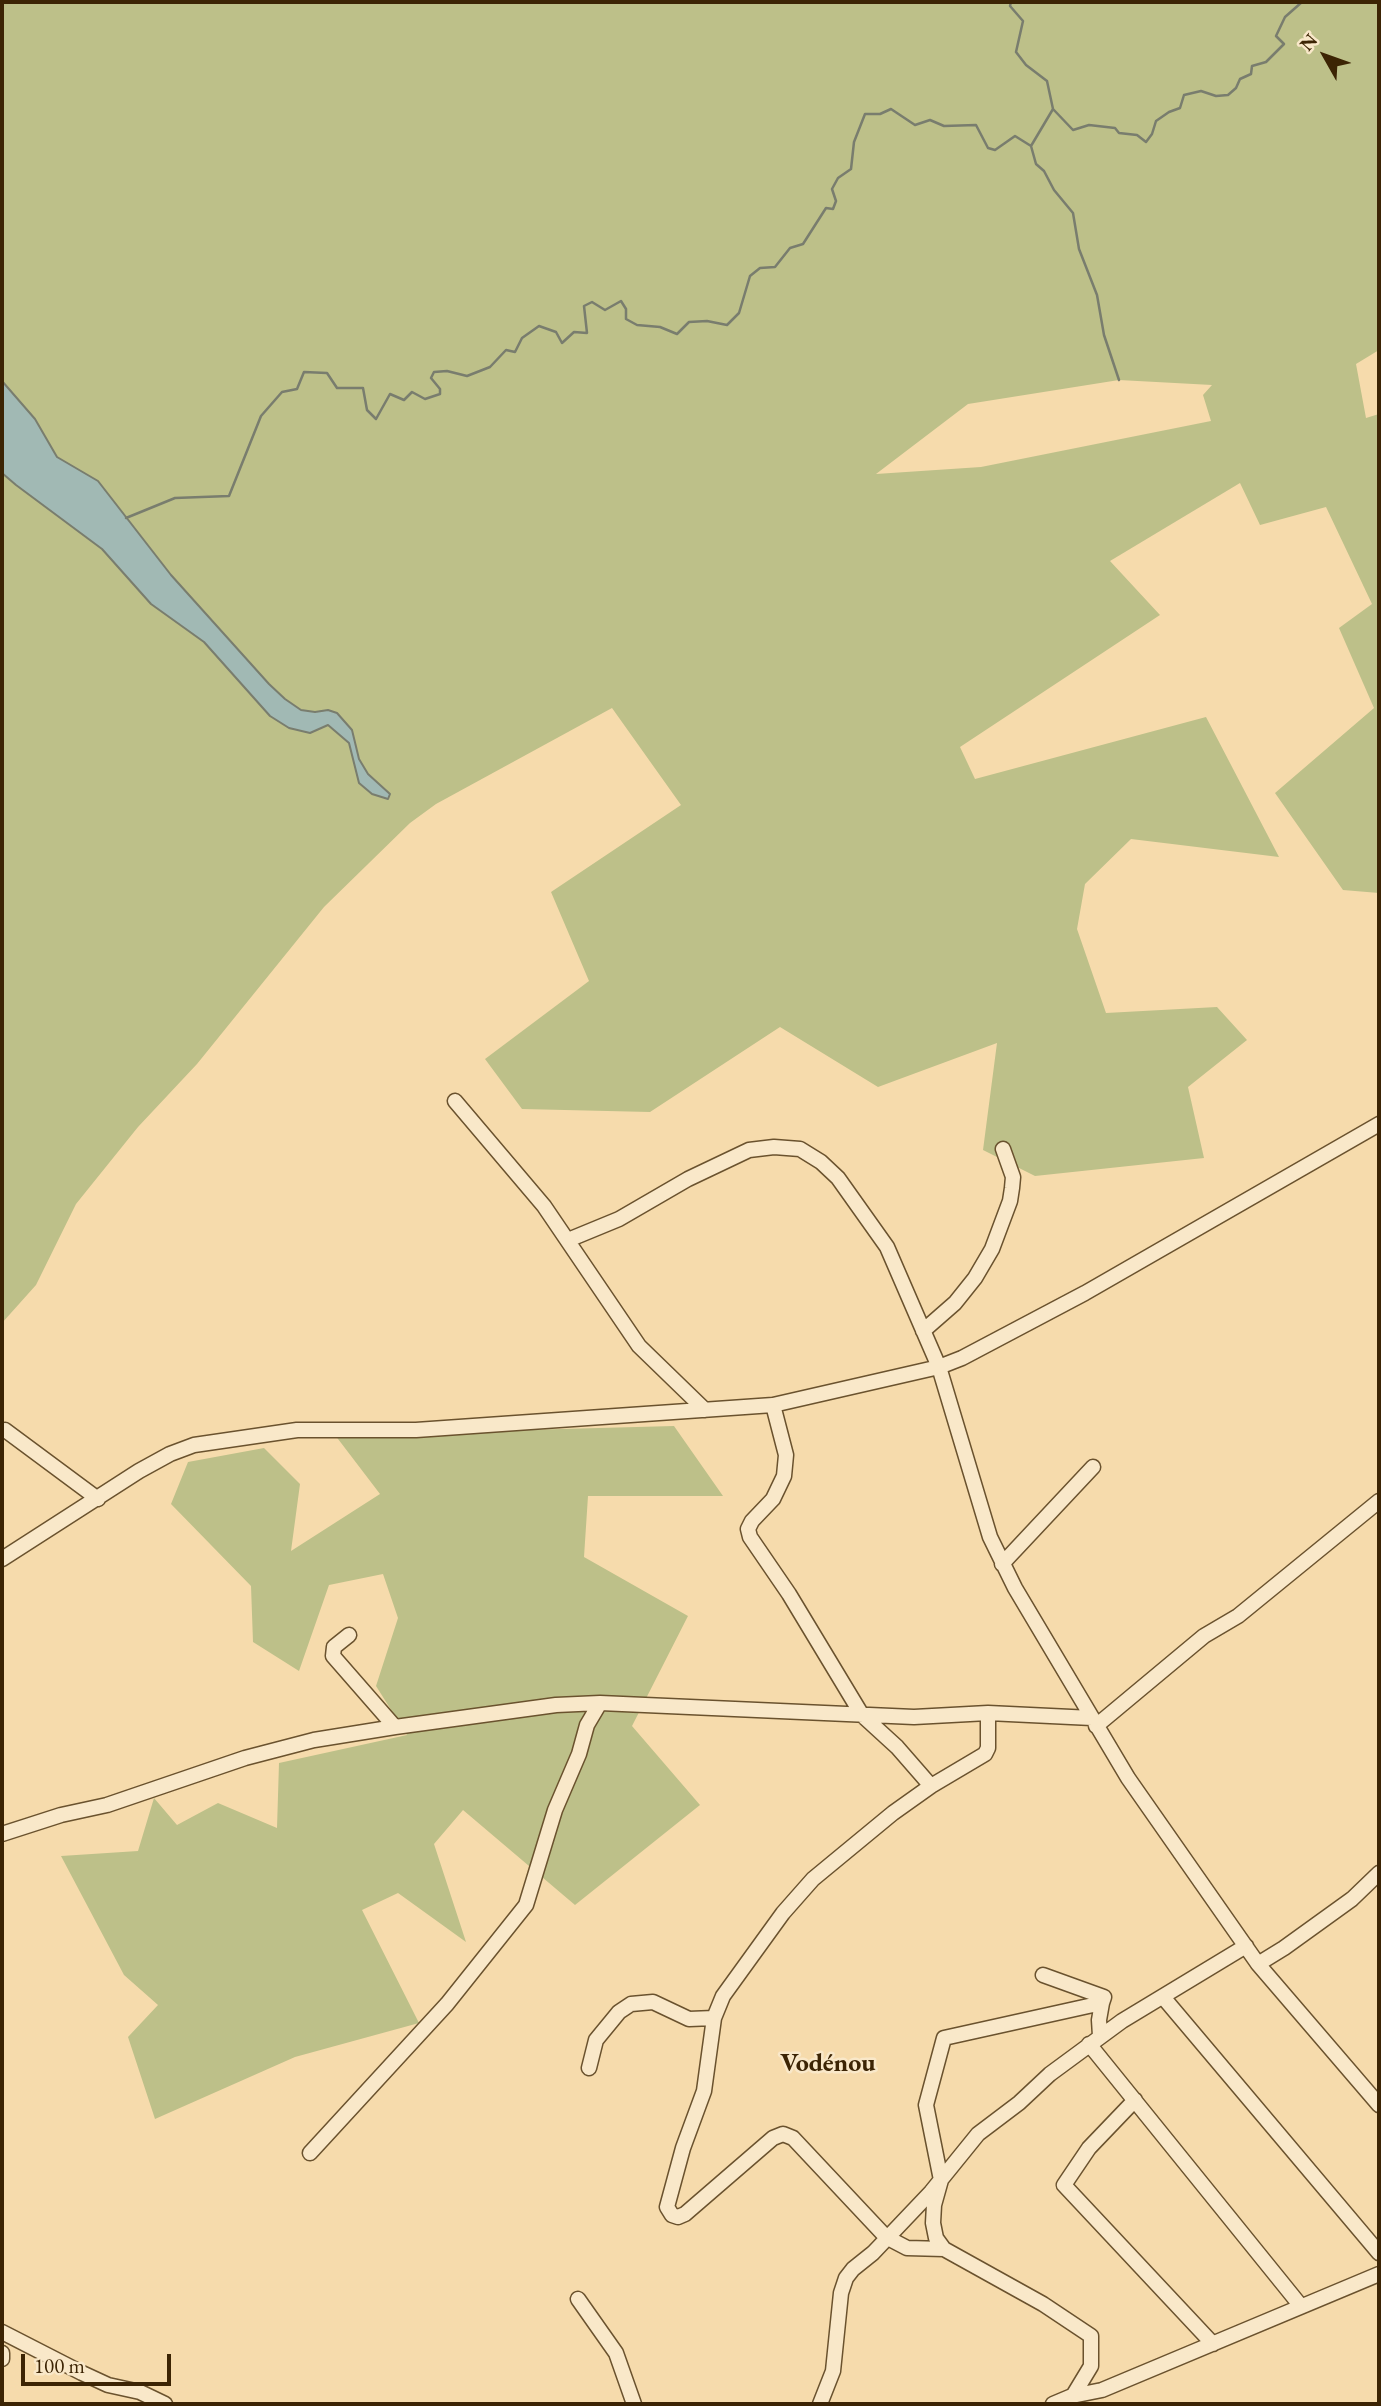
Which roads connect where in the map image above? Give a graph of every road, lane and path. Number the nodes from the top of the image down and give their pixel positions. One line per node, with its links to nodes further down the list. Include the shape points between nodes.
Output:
1 (455, 1101): 4 (street)
2 (1379, 1124): 6 (street, via 1085,1293)
3 (1003, 1149): 5 (street, via 1012,1188 992,1249 956,1303)
4 (568, 1240): 5 (street, via 619,1219 749,1150 800,1149 838,1178 887,1247); 8 (street, via 639,1346)
5 (923, 1331): 6 (street)
6 (939, 1367): 7 (street); 14 (street)
7 (773, 1405): 8 (street); 18 (street, via 783,1435 784,1476 773,1499 752,1521 750,1537)
8 (705, 1410): 11 (street, via 416,1430 297,1430 232,1439 170,1454)
9 (2, 1431): 11 (street)
10 (1093, 1467): 14 (street)
11 (98, 1499): 13 (street)
12 (1379, 1501): 19 (street, via 1238,1616 1204,1636)
13 (2, 1559)
14 (1002, 1564): 19 (street)
15 (349, 1635): 20 (street, via 334,1647 333,1656)
16 (600, 1703): 18 (street); 20 (street); 34 (street, via 555,1810 526,1905 447,2004)
17 (988, 1713): 18 (street); 19 (street); 21 (street, via 985,1755)
18 (862, 1715): 21 (street)
19 (1094, 1722): 24 (street)
20 (395, 1727): 22 (street, via 314,1740 245,1758 107,1805)
21 (931, 1786): 29 (street, via 813,1879 723,1996)
22 (2, 1834)
23 (1379, 1873): 25 (street, via 1352,1899)
24 (1246, 1946): 25 (street); 27 (street)
25 (1258, 1964): 33 (street)
26 (1043, 1975): 28 (street, via 1104,1997)
27 (1163, 1997): 30 (street); 38 (street)
28 (1102, 2003): 30 (street); 35 (street, via 944,2038 926,2105)
29 (714, 2018): 31 (street, via 689,2019 653,2002 631,2004 596,2040); 36 (street, via 704,2091 669,2195 667,2207 672,2215 685,2214 783,2134 793,2138)
30 (1095, 2040): 32 (street); 35 (street, via 978,2134)
31 (589, 2068)
32 (1135, 2100): 41 (street); 43 (street, via 1089,2148 1064,2185)
33 (1379, 2105)
34 (310, 2153)
35 (941, 2180): 36 (street); 37 (street, via 933,2224)
36 (886, 2237): 37 (street, via 907,2248); 49 (street, via 846,2277 832,2371)
37 (943, 2249): 46 (street, via 1044,2304 1091,2336 1091,2366)
38 (1379, 2253)
39 (1379, 2274): 41 (street)
40 (578, 2299): 48 (street, via 619,2358)
41 (1300, 2305): 43 (street)
42 (2, 2332): 47 (street, via 108,2385)
43 (1213, 2344): 46 (street)
44 (2, 2353): 45 (street)
45 (2, 2359)
46 (1070, 2400): 50 (street)
47 (165, 2404)
48 (634, 2404)
49 (820, 2404)
50 (1053, 2404)

